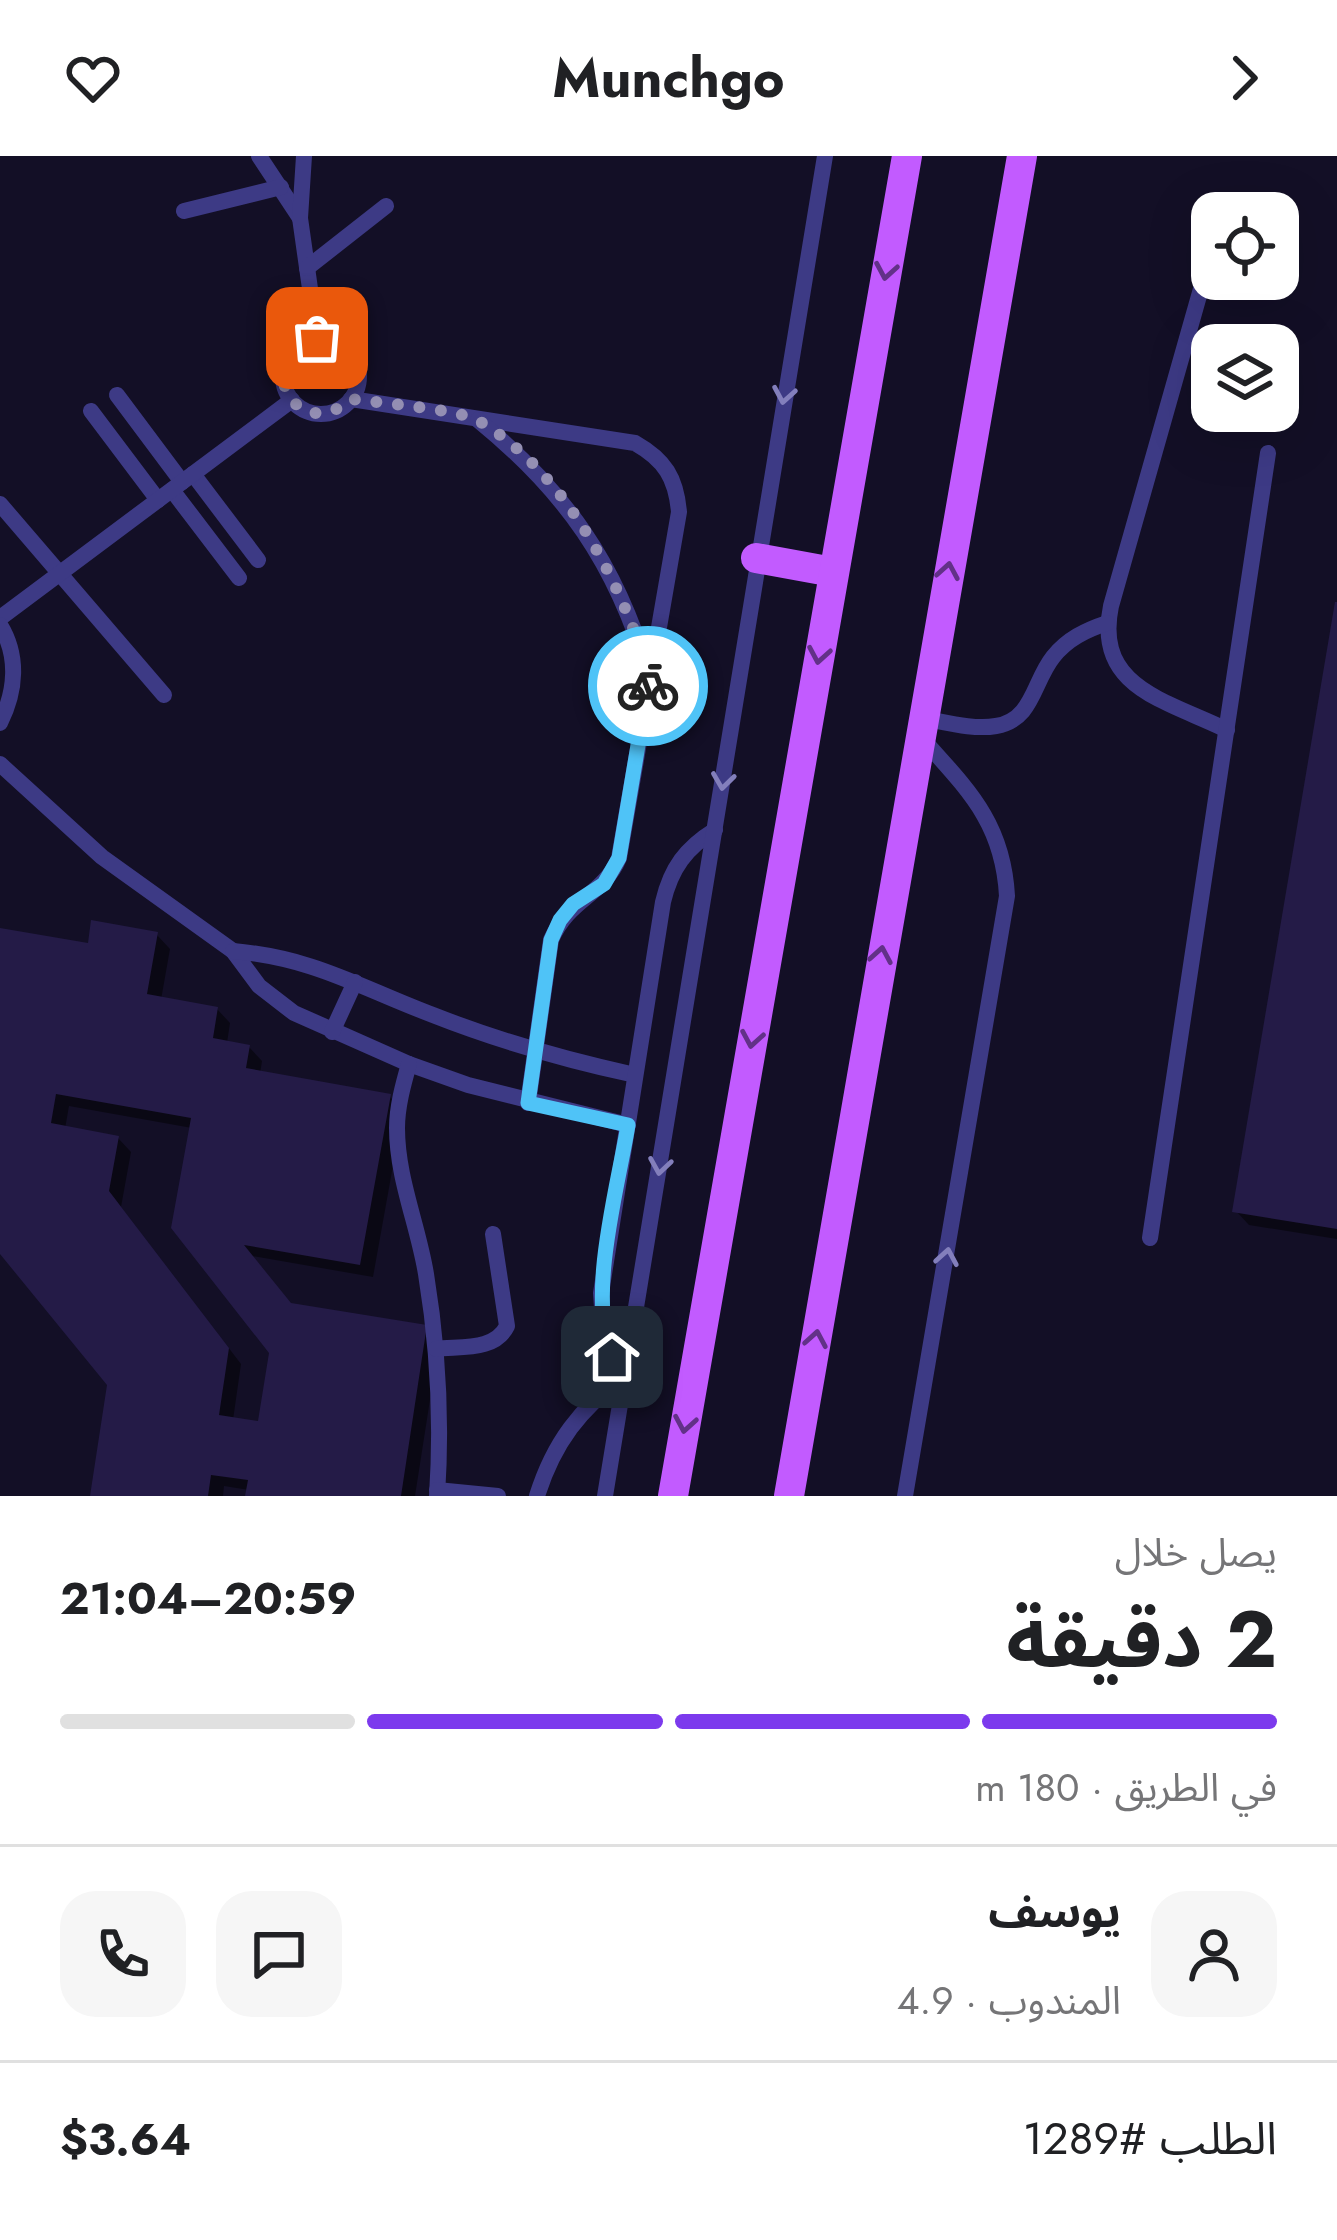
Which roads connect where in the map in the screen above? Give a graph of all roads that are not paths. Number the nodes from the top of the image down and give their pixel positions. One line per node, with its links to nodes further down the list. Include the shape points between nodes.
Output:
1 (259, 156): 6 (lane)
2 (304, 156): 9 (lane)
3 (825, 156): 21 (lane, one-way to 21)
4 (907, 156): 23 (main road, one-way to 23)
5 (1022, 156): 31 (main road, one-way to 5)
6 (281, 188): 8 (lane); 9 (lane)
7 (386, 206): 10 (lane)
8 (184, 211)
9 (301, 218): 10 (lane)
10 (307, 268): 12 (lane)
11 (1198, 300): 27 (lane)
12 (317, 338): 14 (lane, via 351,352 359,375); 15 (lane, via 287,358 283,382)
13 (117, 395): 19 (lane)
14 (351, 399): 15 (lane, via 318,414); 17 (lane)
15 (292, 400): 19 (lane)
16 (92, 412): 19 (lane)
17 (475, 418): 28 (lane, via 554,490 586,532 628,611); 28 (lane, via 635,443 669,470 679,512)
18 (1268, 453): 32 (lane)
19 (176, 486): 22 (lane); 24 (lane); 25 (lane)
20 (0, 504): 24 (lane)
21 (756, 557): 23 (main road); 34 (lane, one-way to 34)
22 (258, 560)
23 (833, 572): 51 (main road, one-way to 51)
24 (59, 573): 26 (lane); 29 (lane)
25 (239, 578)
26 (0, 621): 30 (lane, via 14,678)
27 (1107, 623): 31 (lane, via 1054,655 1015,719); 32 (lane, via 1121,675)
28 (650, 678): 38 (lane, via 619,858 604,884 573,904 551,940)
29 (164, 695)
30 (0, 722)
31 (920, 726): 52 (main road, one-way to 31); 53 (lane, one-way to 31, via 1007,896 990,821)
32 (1227, 730): 44 (lane)
33 (0, 764): 35 (lane, via 102,857)
34 (715, 830): 40 (lane, via 695,842 668,880); 46 (lane, one-way to 46)
35 (232, 951): 36 (lane, via 316,965); 37 (lane, via 259,986)
36 (355, 982): 37 (lane); 38 (lane)
37 (332, 1032): 39 (lane)
38 (535, 1050): 40 (lane); 41 (lane)
39 (409, 1064): 41 (lane); 45 (lane, via 398,1143)
40 (635, 1075): 42 (lane)
41 (528, 1103): 42 (lane)
42 (628, 1125): 46 (lane, via 600,1315)
43 (494, 1234): 45 (lane, via 504,1334)
44 (1150, 1238)
45 (436, 1348): 47 (lane)
46 (625, 1375): 49 (lane, via 565,1431); 50 (lane)
47 (437, 1493): 48 (lane)
48 (498, 1496)
49 (537, 1496)
50 (605, 1496)
51 (673, 1496)
52 (789, 1496)
53 (905, 1496)

